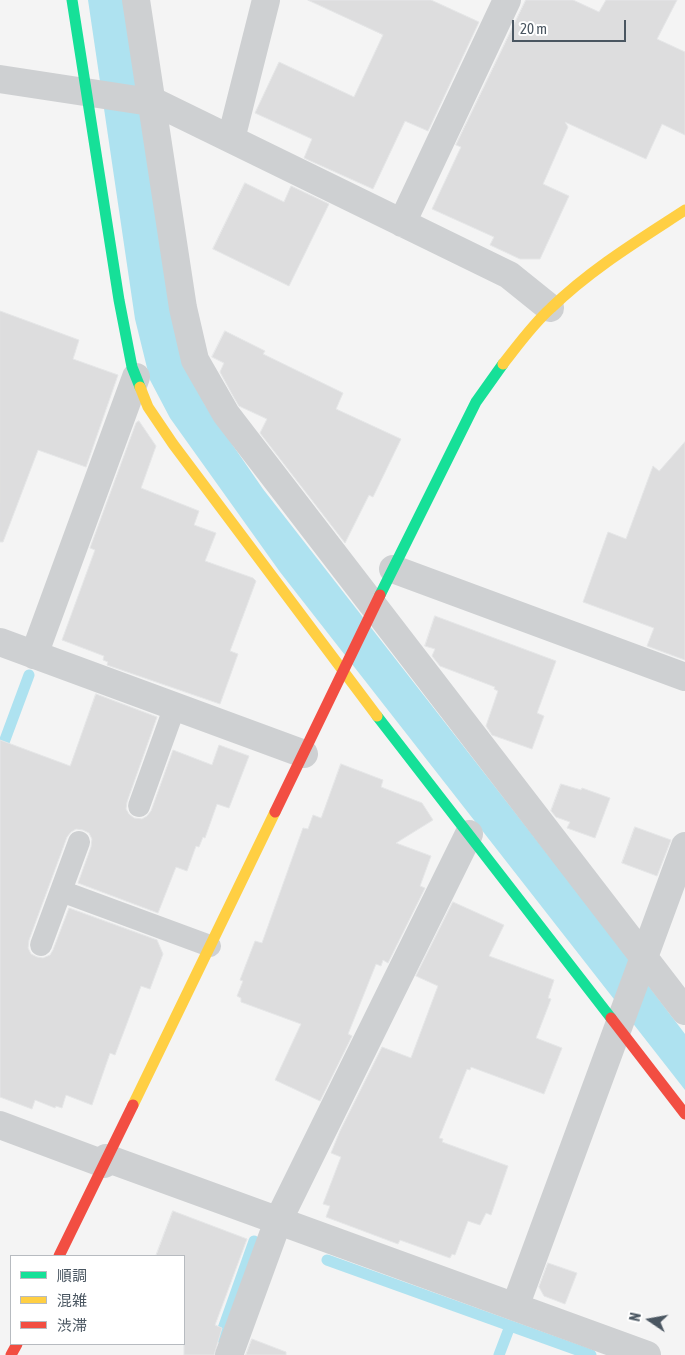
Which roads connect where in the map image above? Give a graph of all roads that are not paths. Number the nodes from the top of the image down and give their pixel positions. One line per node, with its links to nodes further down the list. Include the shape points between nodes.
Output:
1 (72, 0): 6 (street)
2 (136, 0): 7 (street)
3 (266, 0): 8 (street)
4 (507, 0): 10 (street)
5 (0, 79): 6 (street)
6 (91, 93): 7 (street); 12 (street, via 119,300)
7 (146, 102): 8 (street); 14 (street, via 183,308 196,360 226,414)
8 (231, 139): 10 (street)
9 (685, 210): 11 (street, via 600,266)
10 (402, 223): 11 (street, via 509,275)
11 (550, 308): 13 (street, via 515,348 476,402)
12 (136, 377): 16 (street); 17 (street, via 148,407 173,444)
13 (393, 569): 14 (street); 18 (street)
14 (372, 612): 17 (street); 28 (street)
15 (0, 642): 16 (street)
16 (34, 655): 19 (street)
17 (345, 669): 20 (street); 22 (street)
18 (685, 677)
19 (175, 706): 20 (street); 21 (lane)
20 (304, 754): 27 (street)
21 (139, 806)
22 (470, 834): 30 (street); 34 (street)
23 (79, 842): 25 (lane)
24 (685, 846): 28 (street)
25 (61, 891): 26 (lane); 27 (lane)
26 (41, 945)
27 (210, 946): 33 (street)
28 (642, 964): 29 (street); 30 (street)
29 (685, 1011)
30 (620, 1023): 31 (street); 36 (street)
31 (685, 1114)
32 (0, 1125): 33 (street)
33 (105, 1161): 34 (street); 35 (street)
34 (278, 1221): 36 (street); 37 (street)
35 (59, 1255)
36 (515, 1307): 38 (street)
37 (229, 1355)
38 (647, 1355)

